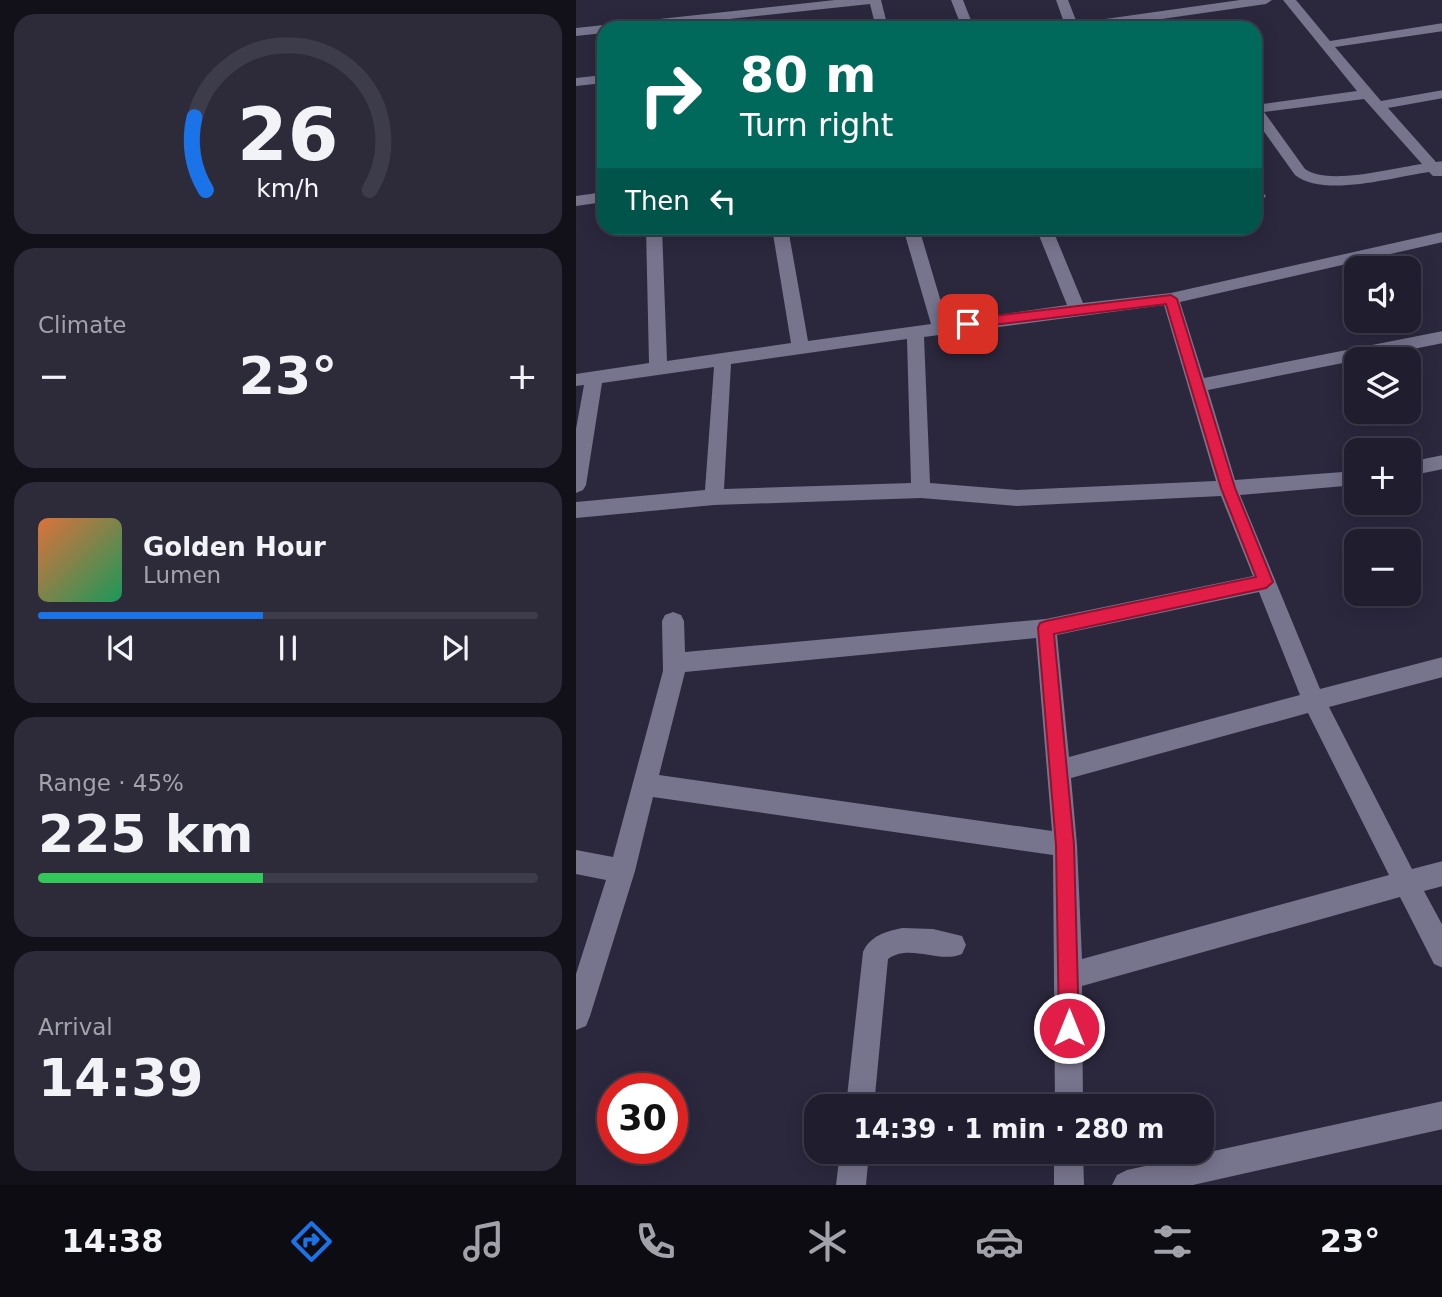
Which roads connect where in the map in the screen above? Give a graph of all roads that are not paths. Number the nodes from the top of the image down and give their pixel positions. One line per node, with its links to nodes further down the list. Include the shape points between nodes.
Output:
1 (873, 0): 6 (street); 8 (street)
2 (957, 0): 9 (street)
3 (1062, 0): 10 (street)
4 (1266, 0): 11 (street)
5 (1288, 0): 15 (street)
6 (792, 9): 7 (street)
7 (678, 21)
8 (880, 21)
9 (965, 21)
10 (1074, 21)
11 (1125, 21)
12 (1442, 27): 15 (street)
13 (597, 30): 14 (street)
14 (576, 32)
15 (1326, 45): 18 (street)
16 (597, 80): 17 (street)
17 (576, 82)
18 (1367, 94): 20 (street); 21 (street)
19 (1442, 94): 20 (street)
20 (1378, 106): 23 (street)
21 (1262, 108)
22 (1262, 119): 23 (street, via 1309,179 1329,182)
23 (1439, 169)
24 (597, 198): 25 (street)
25 (576, 201)
26 (654, 235): 38 (street)
27 (781, 235): 36 (street)
28 (913, 235): 33 (street)
29 (1047, 235): 32 (street)
30 (1442, 237): 31 (street)
31 (1171, 299): 32 (street); 40 (street)
32 (1077, 309): 33 (street)
33 (940, 327): 34 (street)
34 (915, 331): 36 (street); 46 (street)
35 (1442, 337): 40 (street)
36 (799, 347): 37 (street)
37 (723, 358): 38 (street); 47 (street)
38 (658, 366): 39 (street)
39 (585, 378): 44 (street)
40 (1197, 386): 45 (street)
41 (1442, 462): 42 (street)
42 (1421, 466)
43 (1344, 479): 45 (street)
44 (576, 485)
45 (1228, 488): 46 (street, via 1017,498); 49 (street)
46 (921, 490): 47 (street)
47 (714, 497): 48 (street)
48 (576, 510)
49 (1266, 582): 51 (street); 54 (street)
50 (673, 621): 52 (street)
51 (1046, 628): 52 (street); 55 (street)
52 (674, 663): 56 (street)
53 (1442, 667): 54 (street)
54 (1314, 701): 55 (street); 61 (street)
55 (1060, 770): 57 (street)
56 (645, 784): 57 (street); 59 (street)
57 (1065, 845): 64 (street)
58 (576, 862): 59 (street)
59 (622, 872): 65 (street)
60 (1442, 873): 61 (street)
61 (1405, 884): 63 (street); 64 (street)
62 (953, 944): 66 (street, via 901,940 887,942 876,952)
63 (1442, 956)
64 (1069, 976): 67 (street)
65 (576, 1016)
66 (861, 1094)
67 (1069, 1094)
68 (1442, 1115): 71 (street)
69 (854, 1164): 72 (street)
70 (1069, 1164): 73 (street)
71 (1187, 1178): 74 (street)
72 (851, 1185)
73 (1069, 1185)
74 (1127, 1185)

